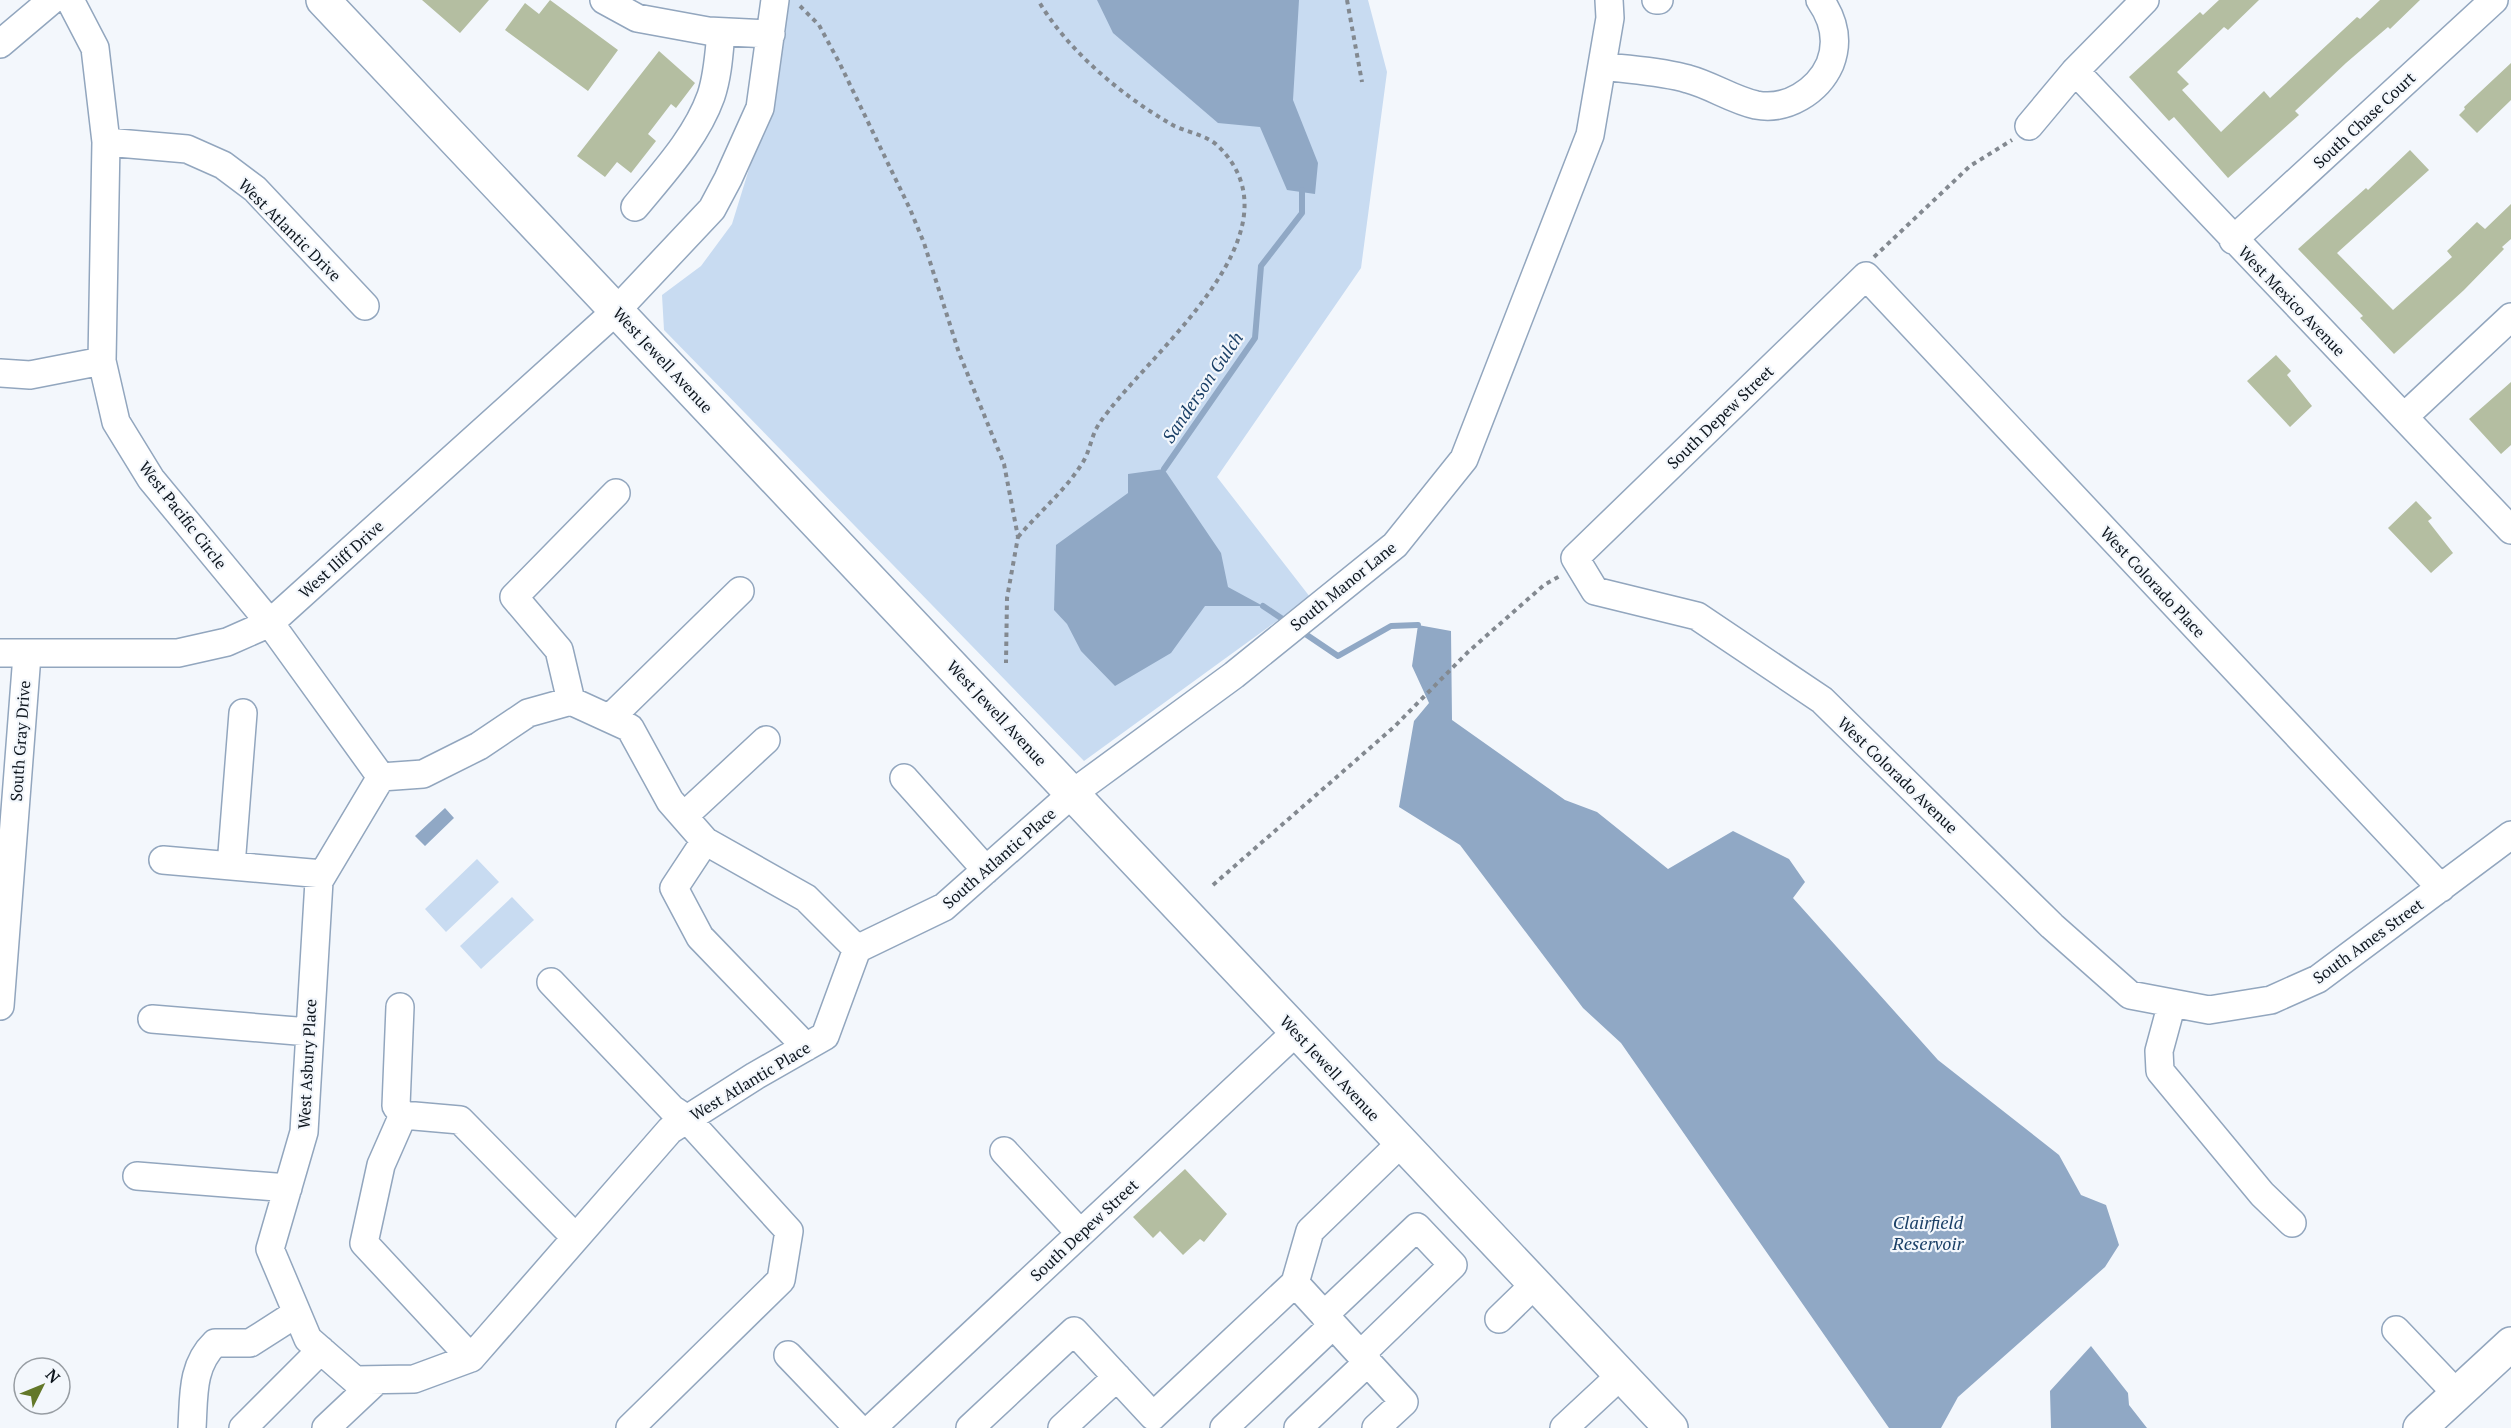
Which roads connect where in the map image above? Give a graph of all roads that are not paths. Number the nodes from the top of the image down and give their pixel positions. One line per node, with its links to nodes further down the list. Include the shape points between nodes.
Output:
1 (52, 0): 12 (street)
2 (70, 0): 16 (street, West Pacific Circle, via 94,48)
3 (322, 0): 21 (main road, West Jewell Avenue)
4 (604, 0): 10 (street, via 637,18)
5 (1609, 0): 13 (street, South Manor Lane)
6 (1820, 0): 13 (street, via 1835,30 1834,54 1825,75 1802,97 1779,105 1756,105 1687,78)
7 (2145, 0): 14 (street)
8 (2494, 0): 18 (street, South Chase Court)
9 (788, 3): 11 (street, West Iliff Drive)
10 (721, 32): 11 (street); 17 (street, via 711,96 677,156)
11 (771, 34): 21 (street, West Iliff Drive, via 760,108 717,199)
12 (0, 44)
13 (1602, 66): 39 (street, South Manor Lane, via 1590,135 1464,459 1395,545 1250,662)
14 (2074, 71): 15 (street); 18 (street, West Mexico Avenue)
15 (2029, 126)
16 (106, 142): 20 (street, West Atlantic Drive, via 187,149 223,165 255,189); 23 (street, West Pacific Circle)
17 (635, 207)
18 (2233, 240): 25 (street, West Mexico Avenue)
19 (1866, 276): 28 (street, South Depew Street); 47 (street, West Colorado Place)
20 (365, 306)
21 (616, 311): 30 (street, West Iliff Drive); 39 (main road, West Jewell Avenue)
22 (2511, 317): 25 (street)
23 (102, 360): 24 (street, via 30,375); 30 (street, West Pacific Circle, via 116,422 151,479)
24 (0, 373)
25 (2404, 417): 27 (street, West Mexico Avenue)
26 (616, 493): 33 (street, via 514,597 559,650)
27 (2511, 530)
28 (1577, 561): 50 (street, West Colorado Avenue, via 1595,591 1697,616 1822,700 2052,926 2130,994)
29 (740, 591): 35 (street)
30 (270, 624): 32 (street, West Iliff Drive, via 227,642 178,653); 37 (street, West Pacific Circle)
31 (0, 654): 32 (street, West Iliff Drive)
32 (27, 655): 51 (street, South Gray Drive)
33 (571, 701): 35 (street); 37 (street, via 528,713 479,746 423,774)
34 (243, 713): 44 (street)
35 (610, 718): 40 (street, via 630,728 670,801)
36 (766, 740): 40 (street)
37 (381, 777): 46 (street, West Asbury Place)
38 (904, 778): 45 (street)
39 (1073, 794): 45 (street, South Atlantic Place); 56 (main road, West Jewell Avenue)
40 (684, 816): 42 (street)
41 (2511, 835): 47 (street, South Ames Street)
42 (705, 841): 48 (street, via 806,898); 57 (street, via 674,888 700,938)
43 (163, 860): 44 (street)
44 (231, 866): 46 (street)
45 (986, 870): 48 (street, South Atlantic Place, via 944,907)
46 (323, 874): 55 (street, West Asbury Place, via 319,881)
47 (2441, 888): 53 (street, South Ames Street, via 2318,979 2271,1000)
48 (857, 949): 57 (street, West Atlantic Place, via 825,1036)
49 (551, 982): 59 (street, via 672,1109)
50 (2172, 1003): 53 (street, West Colorado Avenue); 64 (street, via 2159,1051 2160,1071 2262,1194)
51 (0, 1006)
52 (400, 1007): 58 (street, via 396,1106)
53 (2210, 1010)
54 (152, 1019): 55 (street)
55 (309, 1032): 63 (street, West Asbury Place, via 304,1132)
56 (1296, 1032): 60 (main road, West Jewell Avenue); 65 (street, South Depew Street)
57 (806, 1047): 59 (street, West Atlantic Place)
58 (403, 1115): 66 (street, via 460,1120); 76 (street, via 381,1165 364,1243)
59 (679, 1125): 66 (street, West Asbury Place); 86 (street, via 789,1231 781,1280)
60 (1401, 1143): 67 (street, via 1310,1231); 68 (main road, West Jewell Avenue)
61 (1004, 1152): 65 (street)
62 (137, 1176): 63 (street)
63 (288, 1188): 69 (street, West Asbury Place, via 270,1249)
64 (2292, 1223)
65 (1080, 1233): 88 (street, South Depew Street)
66 (575, 1237): 76 (street, West Asbury Place)
67 (1295, 1284): 71 (street); 82 (street)
68 (1535, 1284): 70 (street); 78 (main road, West Jewell Avenue)
69 (297, 1313): 74 (street, West Asbury Place, via 308,1339); 83 (street, via 250,1343 215,1343 205,1353 197,1368)
70 (1498, 1318)
71 (1329, 1320): 77 (street); 77 (street, via 1417,1227 1453,1265); 91 (street)
72 (2396, 1330): 81 (street)
73 (2511, 1344): 81 (main road)
74 (321, 1350): 80 (street, West Asbury Place, via 356,1380); 84 (street)
75 (788, 1354): 87 (street)
76 (471, 1358): 80 (street, West Asbury Place, via 414,1379)
77 (1364, 1358): 92 (street); 93 (street, via 1404,1402)
78 (1621, 1375): 94 (street); 95 (main road, West Jewell Avenue)
79 (1117, 1377): 82 (street); 89 (street, via 1074,1331); 90 (street)
80 (376, 1380): 85 (street)
81 (2457, 1394): 96 (main road)
82 (1146, 1422)
83 (192, 1428)
84 (243, 1428)
85 (326, 1428)
86 (630, 1428)
87 (858, 1428)
88 (872, 1428)
89 (970, 1428)
90 (1062, 1428)
91 (1224, 1428)
92 (1298, 1428)
93 (1376, 1428)
94 (1564, 1428)
95 (1671, 1428)
96 (2420, 1428)

